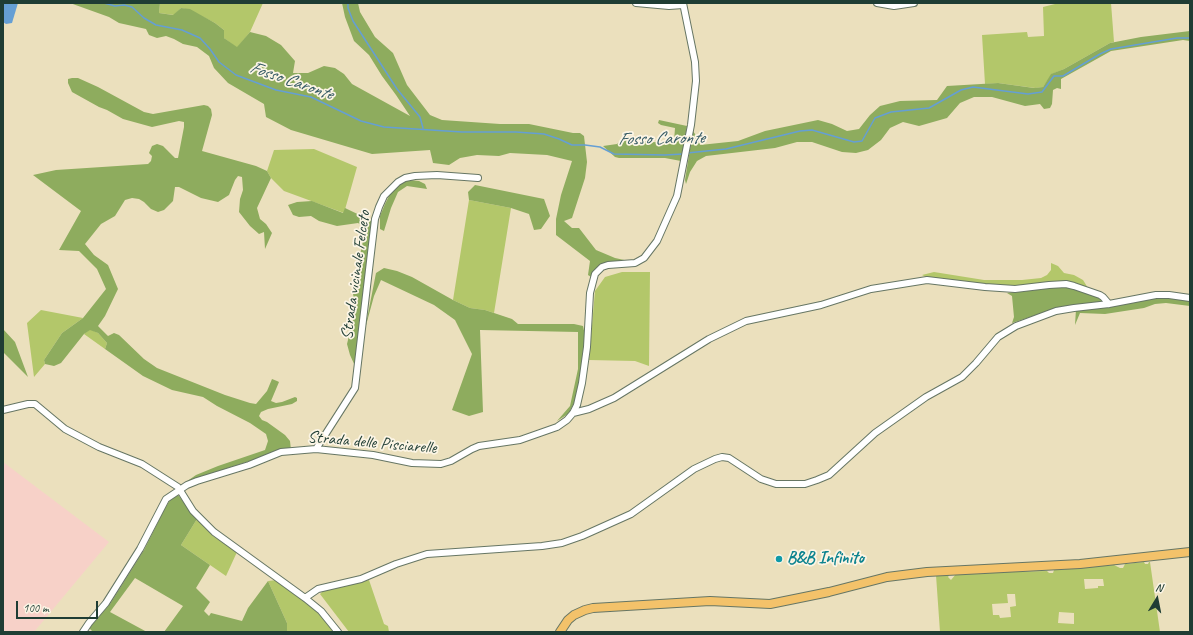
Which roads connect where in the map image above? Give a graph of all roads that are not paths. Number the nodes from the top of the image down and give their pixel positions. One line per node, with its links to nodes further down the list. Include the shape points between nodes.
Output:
1 (636, 3): 4 (street, via 669,6)
2 (877, 3): 3 (street, via 894,6)
3 (914, 3)
4 (683, 4): 9 (street, Strada delle Pisciarelle, via 696,70 683,170 677,196 657,241 648,254 635,263 602,267 595,274 590,293 582,383)
5 (478, 178): 10 (street, Strada vicinale Felceto, via 415,176 398,182 384,196 375,219 355,388)
6 (1190, 298): 7 (street, via 1156,295)
7 (1109, 304): 9 (street, via 1103,297 1066,284 1015,289 985,288 928,280 871,289 821,305 746,321 709,339 614,398); 13 (street, via 1056,311 1016,326 998,337 962,377 939,388 906,410 875,433 829,474 817,480 805,484 785,485 768,482 736,461 722,457 694,469 631,514 569,541 542,546 428,554 361,579 318,589)
8 (3, 410): 11 (street, via 35,404 64,429 99,447 142,464)
9 (573, 413): 10 (street, Strada delle Pisciarelle, via 557,427 539,434 520,440 479,446 451,462 441,464 412,463 373,455)
10 (316, 449): 11 (street, Strada delle Pisciarelle, via 281,452 250,465 197,481)
11 (180, 490): 13 (street, via 192,511 214,532); 14 (street, Strada delle Pisciarelle, via 166,499 140,549 106,603)
12 (1190, 552): 16 (main road, via 1080,564 927,572 887,577 770,604 710,601 593,608 574,615)
13 (305, 598): 15 (street, via 321,611)
14 (83, 632)
15 (338, 632)
16 (560, 632)

